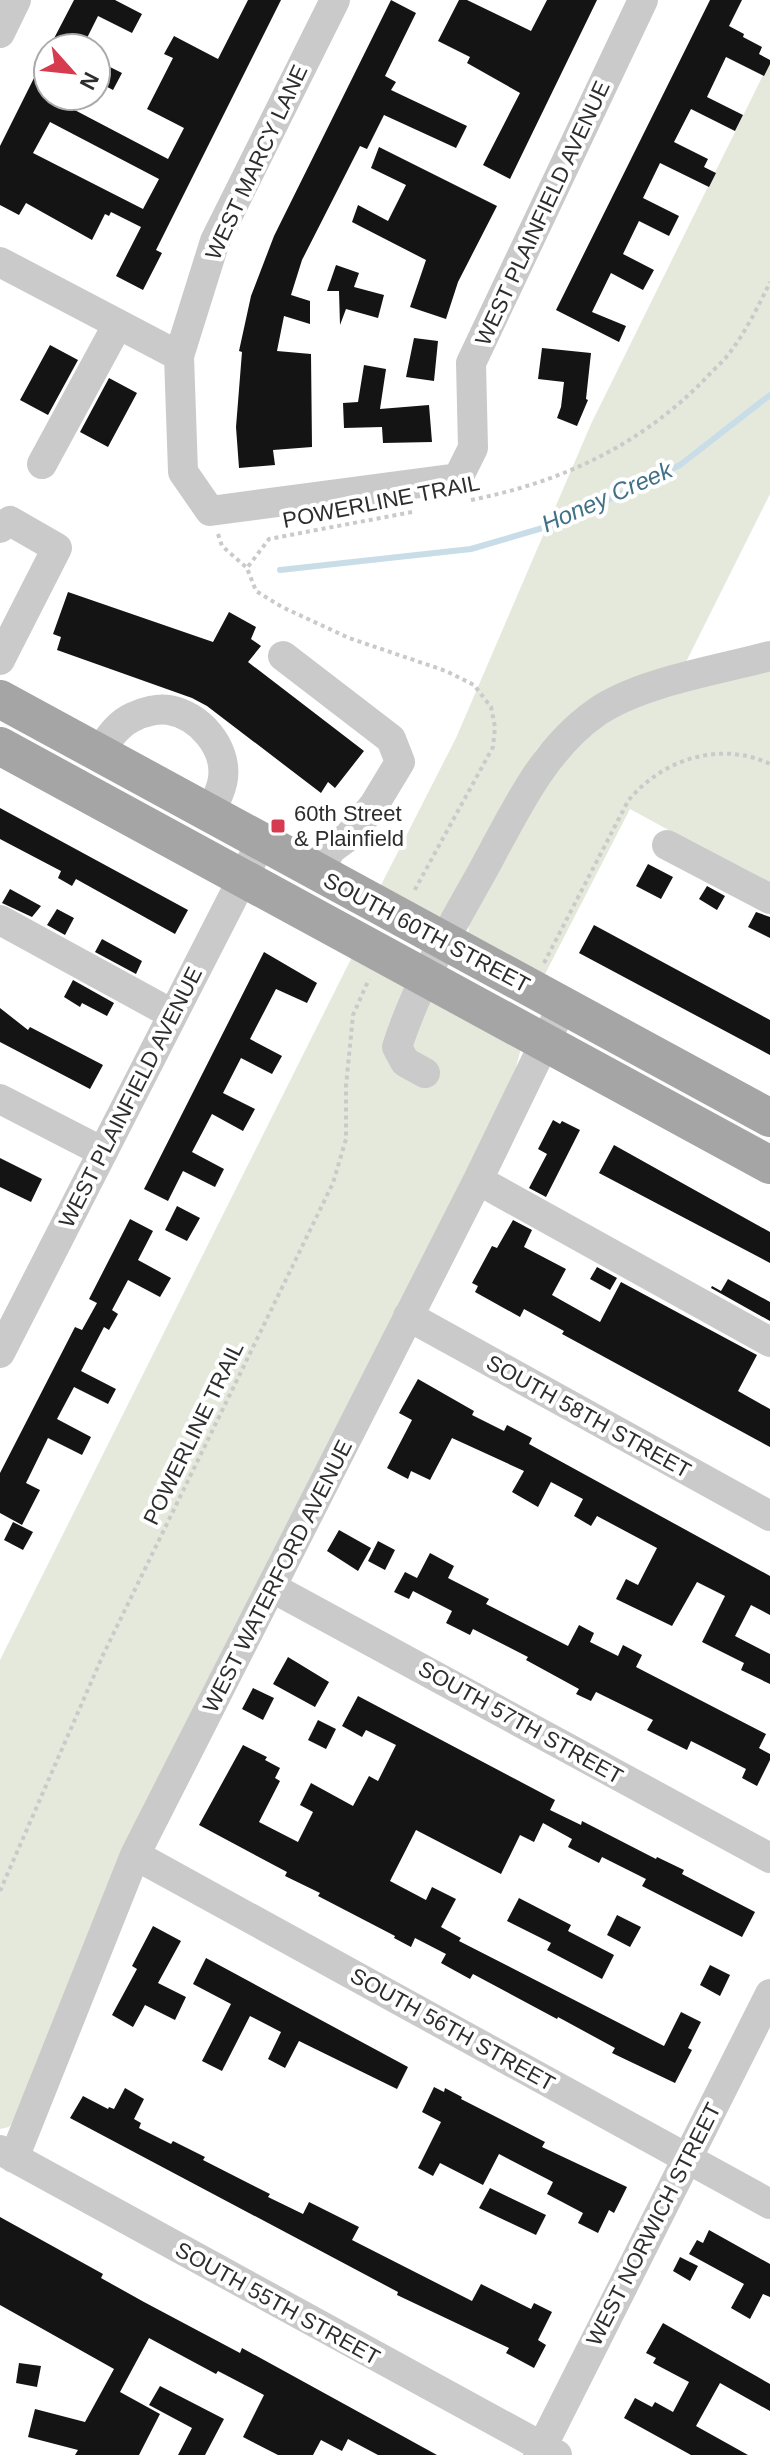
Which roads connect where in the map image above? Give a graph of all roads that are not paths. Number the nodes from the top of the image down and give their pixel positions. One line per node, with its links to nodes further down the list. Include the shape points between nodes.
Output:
1 (16, 0): 4 (street)
2 (335, 0): 7 (street, WEST MARCY LANE, via 215,241)
3 (643, 0): 9 (street, WEST PLAINFIELD AVENUE, via 471,363 473,448 464,489)
4 (0, 33)
5 (0, 262): 6 (street)
6 (118, 324): 7 (street); 8 (street)
7 (179, 356): 9 (street, WEST MARCY LANE, via 183,472)
8 (42, 464)
9 (210, 511)
10 (0, 528): 13 (street, via 10,521 57,548)
11 (283, 656): 20 (street, via 391,739 400,762 374,805 330,850)
12 (770, 656): 24 (street, via 639,691 599,710 564,738 537,772)
13 (0, 660)
14 (0, 699): 16 (main road, SOUTH 60TH STREET)
15 (0, 746): 21 (main road, SOUTH 60TH STREET)
16 (98, 753): 17 (main road, SOUTH 60TH STREET); 17 (street, via 130,718 168,709 185,715 214,739 221,757 223,779)
17 (210, 814): 18 (main road, SOUTH 60TH STREET)
18 (262, 842): 20 (main road, SOUTH 60TH STREET); 21 (street, WEST PLAINFIELD AVENUE)
19 (667, 845): 22 (street)
20 (319, 874): 24 (main road, SOUTH 60TH STREET)
21 (243, 877): 25 (main road, SOUTH 60TH STREET); 27 (street, WEST PLAINFIELD AVENUE)
22 (770, 899)
23 (0, 920): 27 (street)
24 (443, 942): 25 (street); 26 (main road, SOUTH 60TH STREET)
25 (425, 976): 28 (main road, SOUTH 60TH STREET); 29 (street, via 397,1047 405,1062)
26 (563, 1005): 28 (street, WEST WATERFORD AVENUE); 31 (main road, SOUTH 60TH STREET)
27 (172, 1014): 32 (street, WEST PLAINFIELD AVENUE)
28 (546, 1041): 33 (main road, SOUTH 60TH STREET); 34 (street, WEST WATERFORD AVENUE)
29 (425, 1073)
30 (0, 1099): 32 (street)
31 (770, 1118)
32 (103, 1152): 37 (street, WEST PLAINFIELD AVENUE)
33 (770, 1165)
34 (478, 1180): 35 (street, WEST WATERFORD AVENUE); 36 (street)
35 (408, 1316): 38 (street, SOUTH 58TH STREET); 39 (street, WEST WATERFORD AVENUE)
36 (770, 1342)
37 (0, 1353)
38 (770, 1516)
39 (271, 1587): 40 (street, WEST WATERFORD AVENUE); 41 (street, SOUTH 57TH STREET)
40 (135, 1855): 43 (street, WEST WATERFORD AVENUE); 44 (street, SOUTH 56TH STREET)
41 (770, 1858)
42 (770, 1994): 44 (street, WEST NORWICH STREET)
43 (7, 2154): 46 (street, SOUTH 55TH STREET)
44 (687, 2159): 45 (street, SOUTH 56TH STREET); 46 (street, WEST NORWICH STREET)
45 (770, 2204)
46 (545, 2452)

